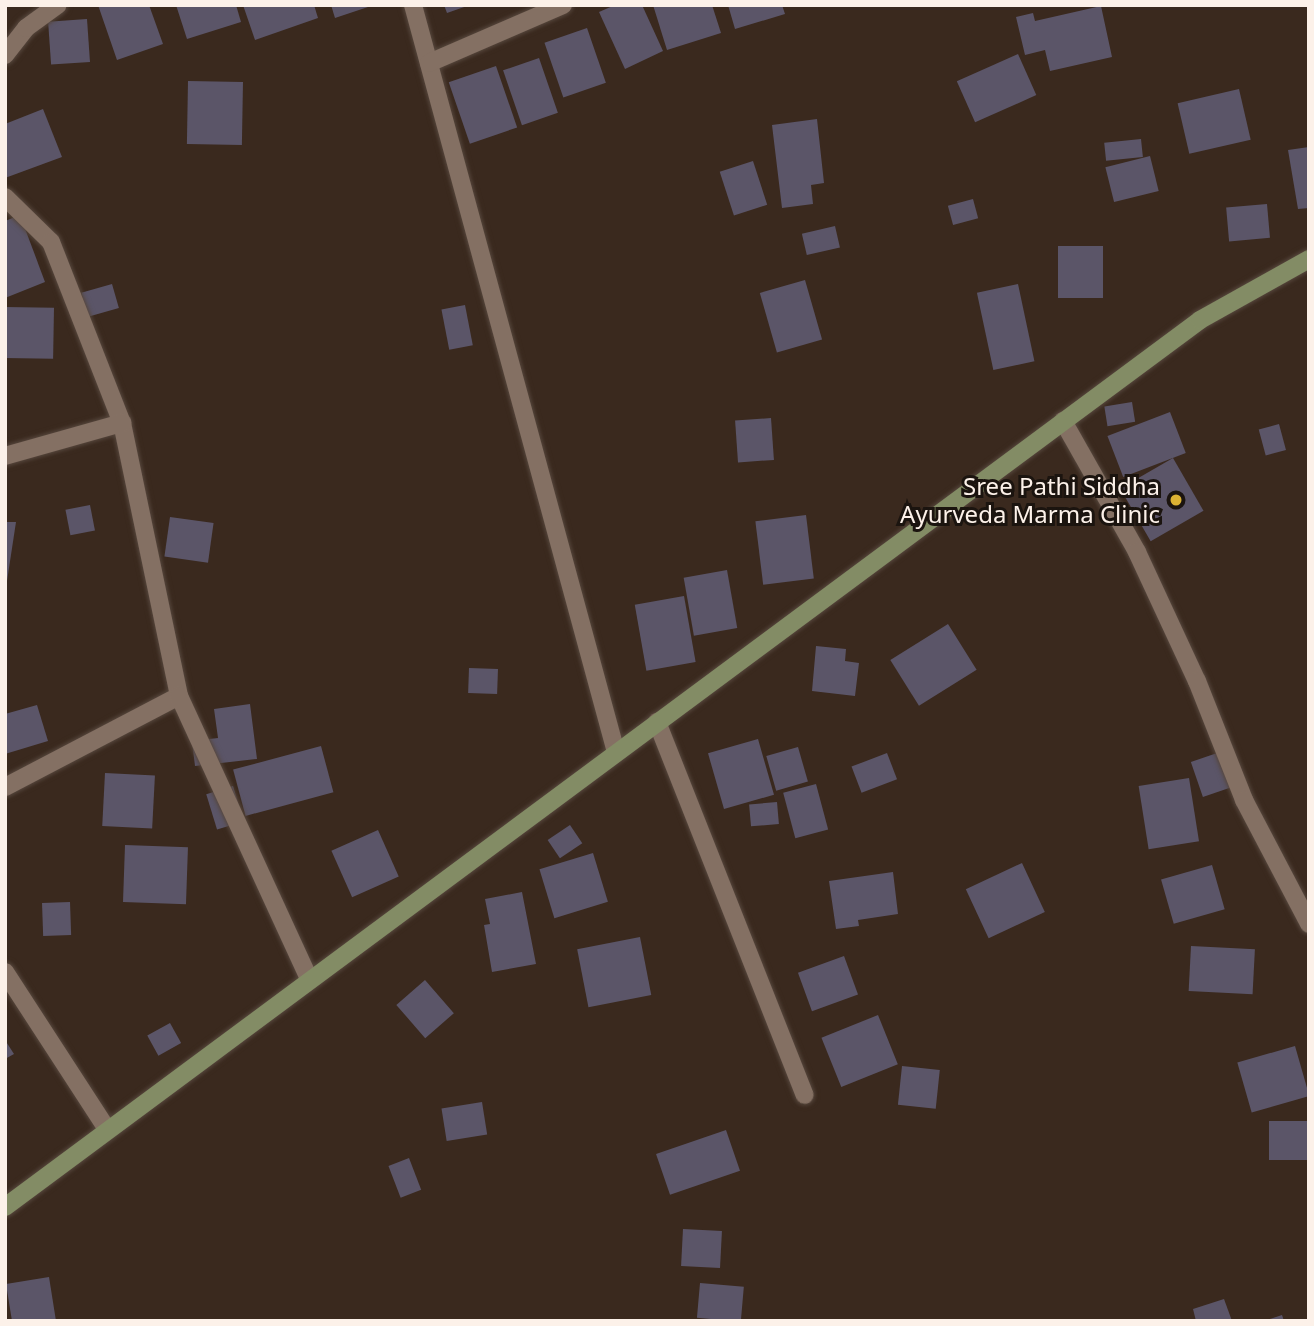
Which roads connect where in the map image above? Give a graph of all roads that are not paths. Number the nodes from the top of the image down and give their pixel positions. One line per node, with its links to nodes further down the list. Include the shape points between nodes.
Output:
1 (58, 5): 4 (street, via 26,28)
2 (413, 5): 5 (street)
3 (563, 5): 5 (street)
4 (5, 54)
5 (429, 63): 13 (street)
6 (5, 197): 9 (street, via 51,242)
7 (1309, 259): 8 (main road, via 1200,320)
8 (1063, 421): 12 (main road); 15 (street, via 1137,552 1197,681 1244,800)
9 (122, 423): 10 (street); 11 (street)
10 (5, 456)
11 (179, 696): 14 (street); 17 (street)
12 (657, 722): 13 (main road); 18 (street)
13 (616, 752): 17 (main road)
14 (5, 787)
15 (1309, 924)
16 (5, 972): 19 (street)
17 (309, 979): 19 (main road)
18 (805, 1095)
19 (107, 1129): 20 (main road)
20 (5, 1207)

